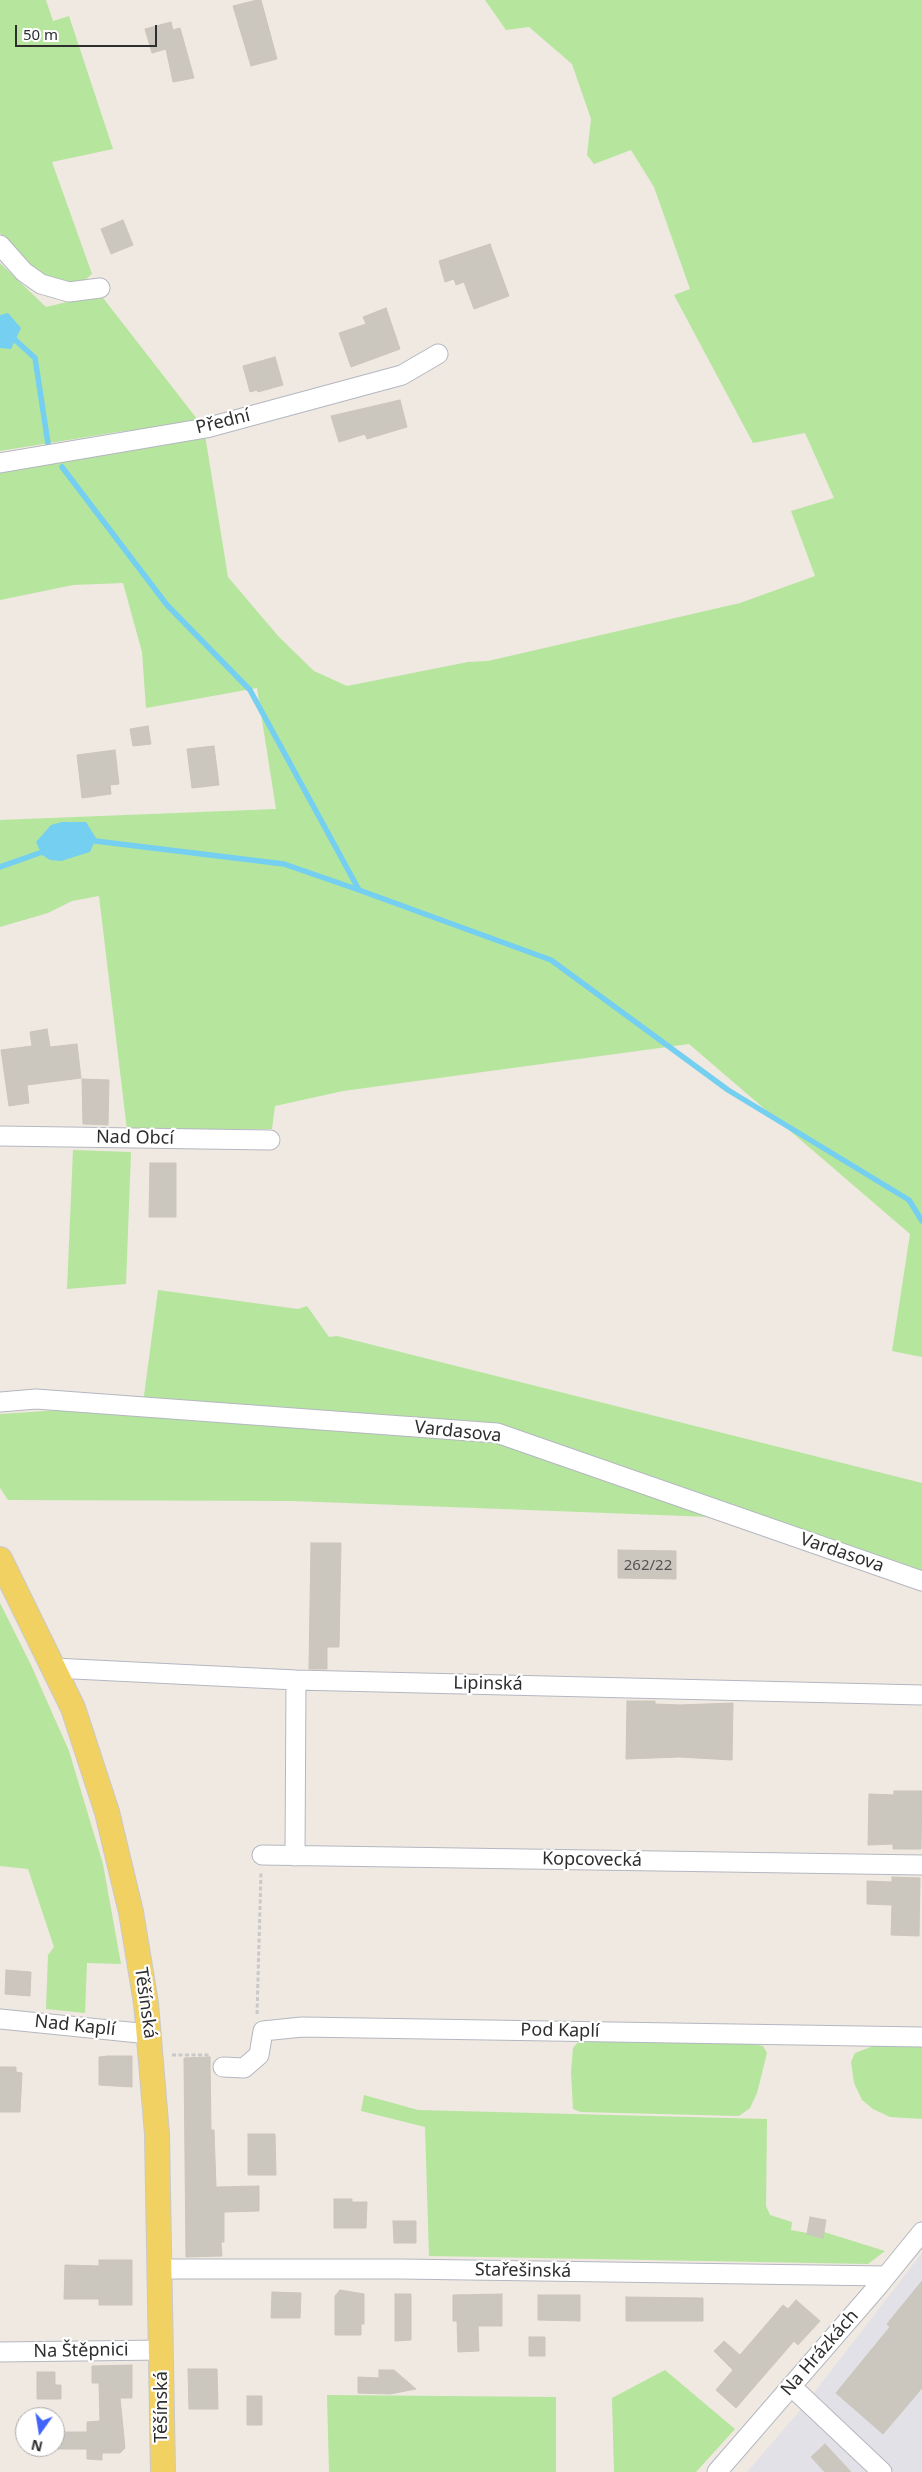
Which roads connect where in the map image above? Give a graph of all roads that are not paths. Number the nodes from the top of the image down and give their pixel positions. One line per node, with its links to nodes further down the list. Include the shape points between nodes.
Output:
1 (0, 245): 2 (street, via 24,272 41,284 69,292)
2 (100, 288)
3 (438, 354): 4 (street, Přední, via 402,375 206,428)
4 (0, 463)
5 (0, 1136): 6 (street, Nad Obcí)
6 (270, 1140)
7 (0, 1402): 9 (street, Vardasova, via 36,1399 496,1433)
8 (0, 1559): 10 (main road, Těšínská)
9 (922, 1581)
10 (54, 1668): 11 (street, Lipinská); 17 (main road, Těšínská, via 73,1708 107,1812 131,1912)
11 (296, 1680): 12 (street, Lipinská); 14 (street)
12 (922, 1695)
13 (262, 1855): 14 (street, Kopcovecká)
14 (294, 1856): 15 (street, Kopcovecká)
15 (922, 1865)
16 (0, 2019): 17 (street, Nad Kaplí)
17 (149, 2034): 21 (main road, Těšínská, via 157,2134)
18 (922, 2037): 19 (street, Pod Kaplí, via 302,2027 263,2031 259,2055 244,2068)
19 (223, 2067)
20 (922, 2232): 22 (street, Na Hrázkách)
21 (160, 2269): 22 (street, Stařešinská); 23 (main road, Těšínská)
22 (886, 2276): 25 (street, Na Hrázkách)
23 (162, 2350): 24 (street, Na Štěpnici); 26 (main road, Těšínská)
24 (0, 2352)
25 (792, 2386): 27 (street, Na Hrázkách); 28 (street)
26 (163, 2472)
27 (717, 2472)
28 (882, 2472)

